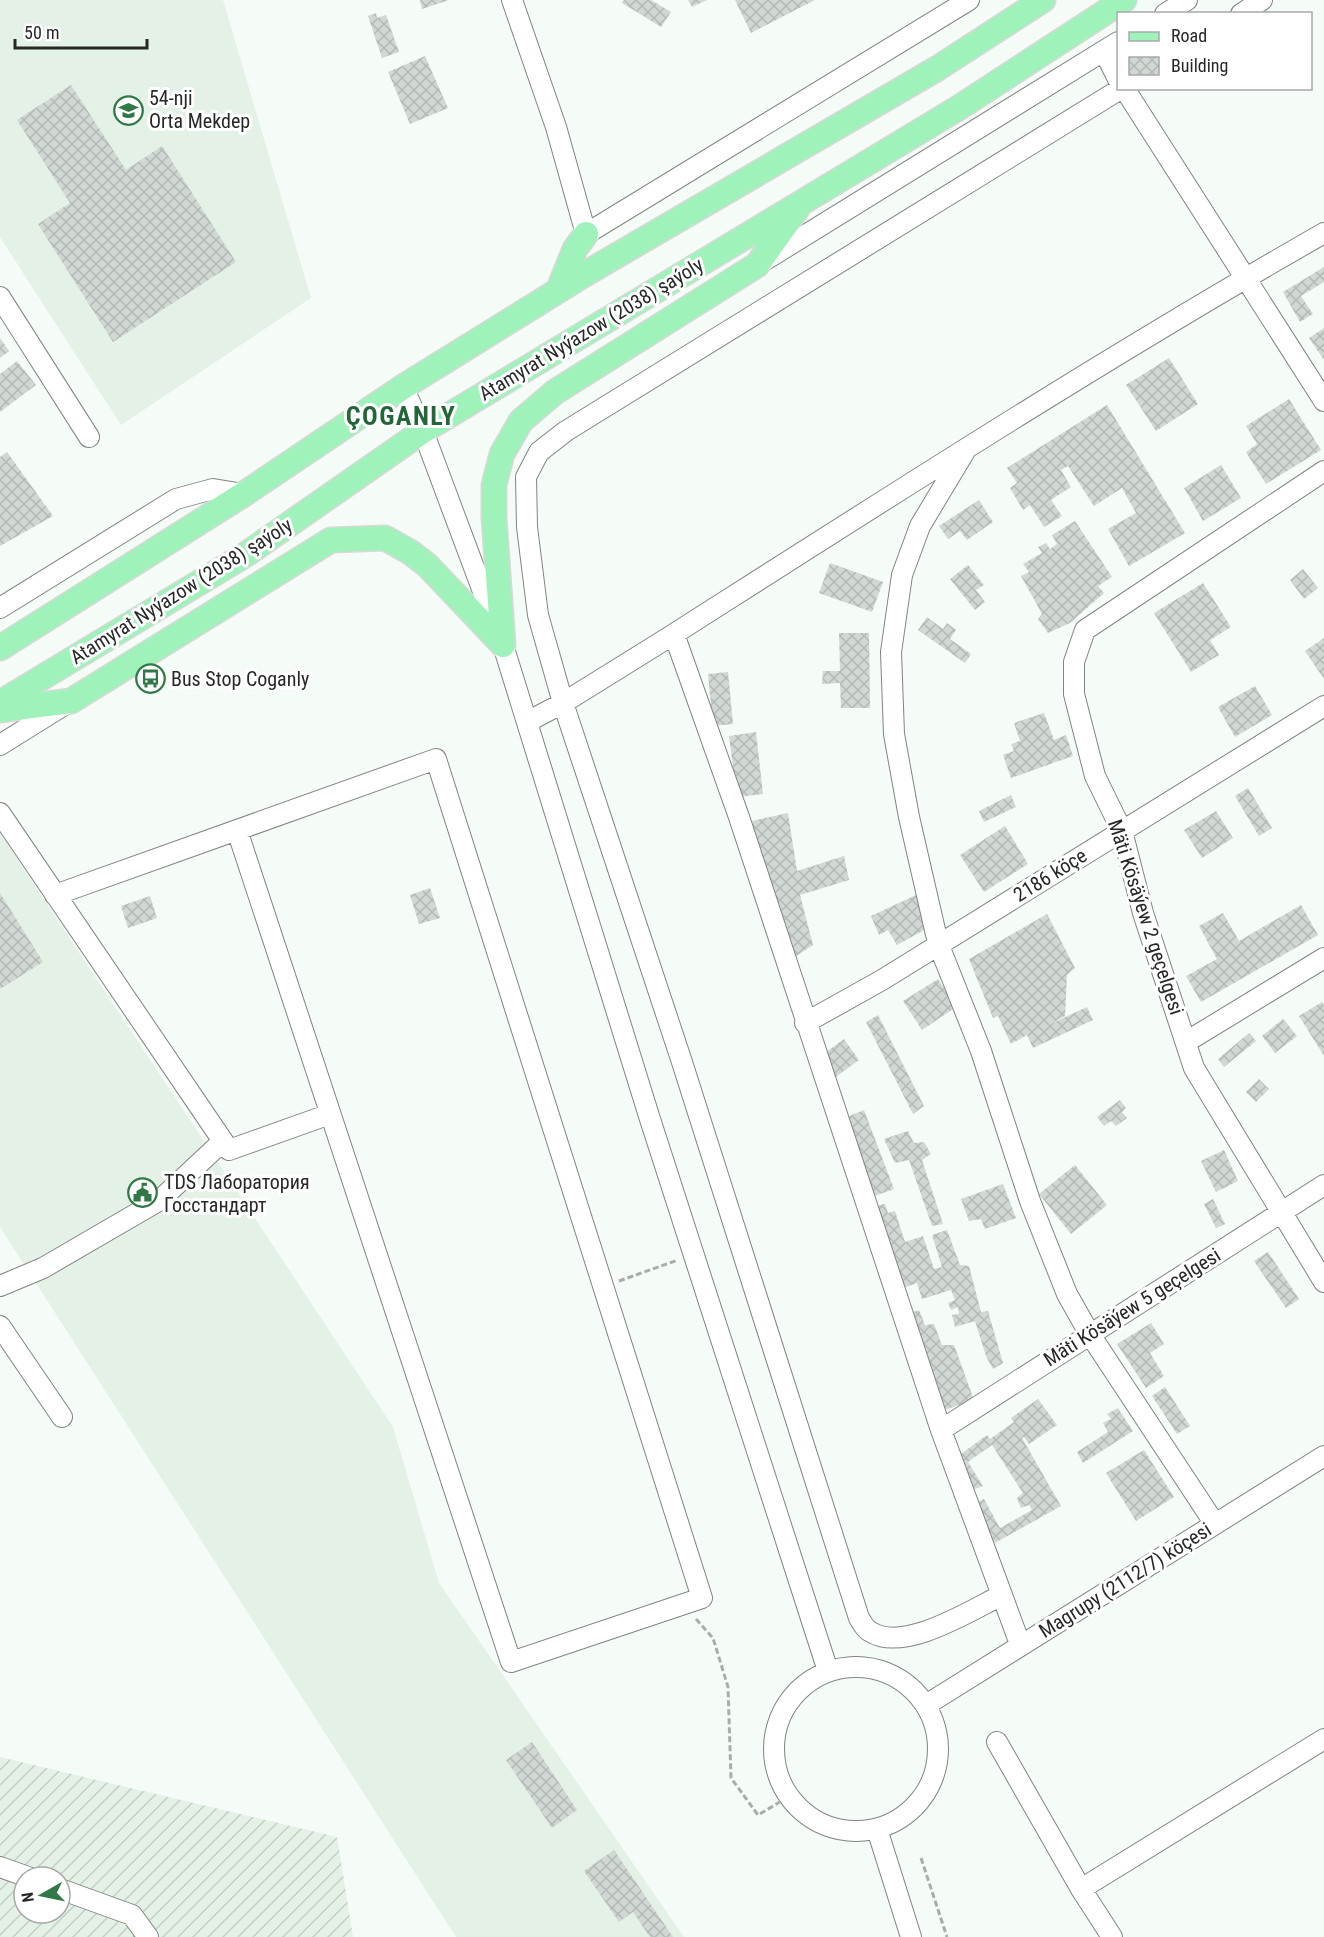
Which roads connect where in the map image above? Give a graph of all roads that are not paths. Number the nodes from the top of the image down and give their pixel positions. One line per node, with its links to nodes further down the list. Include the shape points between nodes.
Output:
1 (512, 0): 15 (street, via 556,127)
2 (969, 0): 15 (street)
3 (1043, 0): 18 (main road, via 938,68)
4 (1124, 0): 13 (main road, Atamyrat Nyýazow (2038) şaýoly)
5 (1187, 0): 7 (street)
6 (1262, 0): 8 (street)
7 (1168, 12)
8 (1243, 12)
9 (1111, 47): 10 (street); 16 (street)
10 (1117, 71)
11 (1120, 90): 37 (street, via 576,425 539,452 526,477 527,527 538,615)
12 (1124, 90): 17 (street)
13 (802, 202): 16 (main road); 21 (main road, Atamyrat Nyýazow (2038) şaýoly)
14 (1324, 233): 17 (street)
15 (586, 234): 18 (main road, via 575,249)
16 (757, 265): 20 (main road)
17 (1243, 279): 23 (street); 26 (street)
18 (558, 291): 22 (main road)
19 (0, 297): 25 (street)
20 (649, 333): 21 (main road); 33 (main road, via 555,393 521,421 502,454 494,485 494,518)
21 (558, 348): 24 (main road, Atamyrat Nyýazow (2038) şaýoly)
22 (403, 387): 24 (street); 28 (main road)
23 (1324, 402)
24 (423, 431): 29 (main road, Atamyrat Nyýazow (2038) şaýoly); 33 (street)
25 (89, 437)
26 (966, 448): 32 (street); 46 (street, via 920,526 902,575 891,652 894,734)
27 (1324, 471): 44 (street, Mäti Kösäýew 2 geçelgesi, via 1085,630 1074,662 1074,694 1095,776)
28 (244, 494): 30 (street, via 213,489 176,500); 34 (main road)
29 (245, 555): 31 (main road); 36 (main road, Atamyrat Nyýazow (2038) şaýoly)
30 (0, 608)
31 (210, 615): 33 (main road, via 331,540 385,538 427,565); 35 (main road)
32 (674, 634): 37 (street); 48 (street, via 739,817)
33 (503, 645): 40 (street)
34 (0, 648)
35 (71, 701): 39 (main road); 41 (street)
36 (0, 703)
37 (563, 703): 40 (street); 62 (street, via 859,1618 869,1632 883,1637 915,1636)
38 (1324, 706): 44 (street, 2186 köçe)
39 (0, 710)
40 (527, 722): 64 (street)
41 (0, 745)
42 (0, 815): 45 (street)
43 (237, 830): 45 (street); 50 (street); 50 (street, via 436,759 702,1598 511,1662)
44 (1122, 831): 46 (street, 2186 köçe); 49 (street, Mäti Kösäýew 2 geçelgesi, via 1143,913)
45 (55, 895): 51 (street)
46 (938, 943): 48 (street, 2186 köçe); 57 (street, via 981,1051 1030,1201 1067,1294)
47 (1324, 958): 49 (street)
48 (805, 1023): 59 (street)
49 (1186, 1042): 53 (street, Mäti Kösäýew 2 geçelgesi, via 1194,1068)
50 (330, 1113): 51 (street, via 229,1150)
51 (223, 1141): 55 (street, via 160,1200 43,1268)
52 (1324, 1185): 53 (street, Mäti Kösäýew 5 geçelgesi)
53 (1282, 1212): 54 (street, Mäti Kösäýew 2 geçelgesi); 57 (street, Mäti Kösäýew 5 geçelgesi)
54 (1324, 1282)
55 (0, 1286)
56 (0, 1326): 58 (street)
57 (1089, 1333): 59 (street, Mäti Kösäýew 5 geçelgesi); 61 (street)
58 (62, 1417)
59 (941, 1430): 62 (street)
60 (1324, 1456): 61 (street, Magrupy (2112/7) köçesi)
61 (1215, 1524): 63 (street, Magrupy (2112/7) köçesi)
62 (1002, 1595): 63 (street)
63 (1020, 1644): 65 (street, Magrupy (2112/7) köçesi)
64 (828, 1671): 65 (street, via 855,1666 883,1671 908,1684); 68 (street, via 804,1685 786,1706 776,1732 775,1760 783,1786 800,1809 823,1824 850,1831)
65 (926, 1705): 68 (street, via 938,1746 933,1779 920,1801 901,1818)
66 (1324, 1739): 69 (street)
67 (997, 1742): 69 (street)
68 (877, 1829): 72 (street)
69 (1081, 1889): 73 (street)
70 (72, 1893): 71 (street, via 132,1915)
71 (148, 1937)
72 (911, 1937)
73 (1112, 1937)

